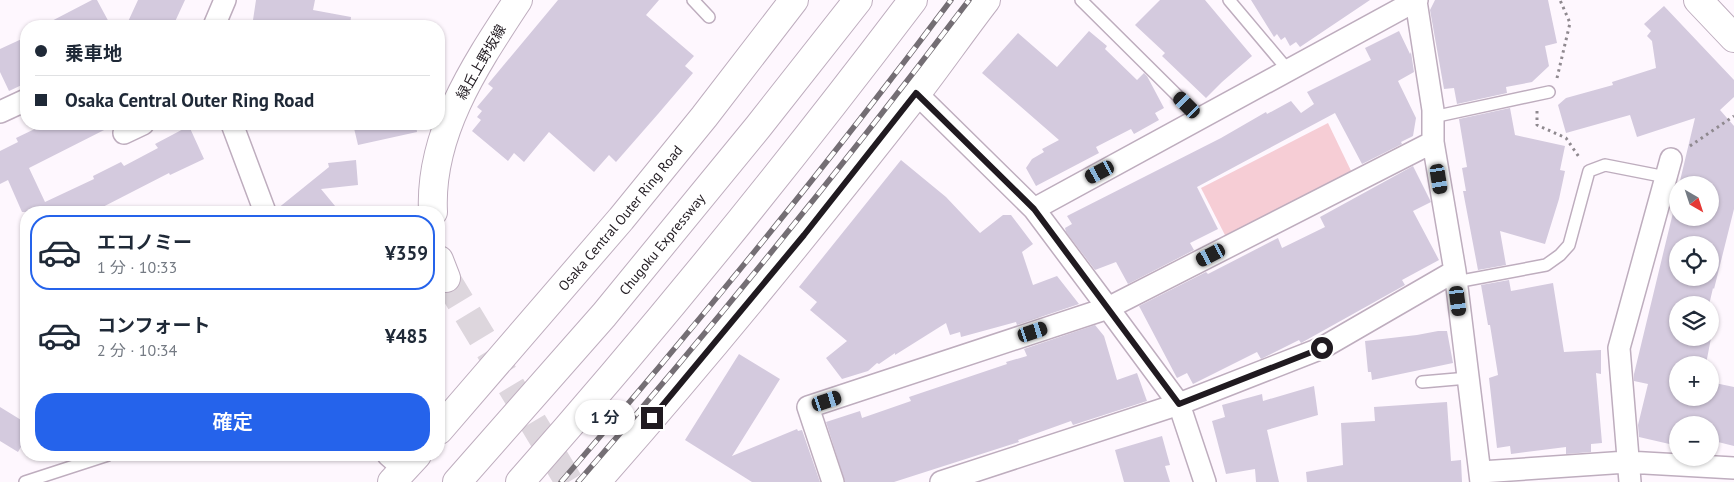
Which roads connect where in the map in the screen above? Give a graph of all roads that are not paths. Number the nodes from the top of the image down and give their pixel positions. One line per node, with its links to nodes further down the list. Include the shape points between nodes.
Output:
1 (225, 0): 13 (street)
2 (518, 0): 28 (main road, 緑丘上野坂線, via 471,74 443,136 432,191)
3 (692, 0): 12 (lane)
4 (794, 0): 35 (main road, Osaka Central Outer Ring Road, via 621,219)
5 (858, 0): 41 (main road, Chugoku Expressway, via 604,315)
6 (913, 0): 42 (main road, via 680,295)
7 (986, 0): 17 (main road)
8 (1081, 0): 21 (lane)
9 (1229, 0): 15 (lane)
10 (1698, 0): 14 (main road)
11 (1406, 3): 15 (street); 20 (street)
12 (709, 17)
13 (217, 20)
14 (1733, 35)
15 (1288, 70): 21 (street)
16 (1549, 92): 20 (lane)
17 (916, 93): 29 (street); 43 (main road, via 746,305)
18 (20, 103): 19 (street)
19 (0, 112)
20 (1434, 117): 25 (street)
21 (1200, 118): 29 (street)
22 (130, 130): 24 (street)
23 (234, 130): 27 (street)
24 (124, 133)
25 (1433, 142): 30 (street); 31 (street)
26 (1668, 168): 30 (lane, via 1605,165 1589,171 1569,245 1560,255 1546,265); 38 (street, via 1619,348)
27 (262, 206)
28 (433, 206)
29 (1034, 209): 31 (street)
30 (1455, 277): 32 (street); 34 (street, via 1322,348)
31 (1108, 308): 34 (street); 44 (street, via 808,407)
32 (1468, 378): 33 (lane); 39 (street)
33 (1422, 382)
34 (1179, 404): 45 (street); 46 (street)
35 (445, 423)
36 (89, 461): 40 (lane)
37 (1734, 468): 38 (street)
38 (1629, 472): 39 (street)
39 (1481, 477)
40 (24, 482)
41 (457, 482)
42 (520, 482)
43 (596, 482)
44 (833, 482)
45 (941, 482)
46 (1205, 482)

